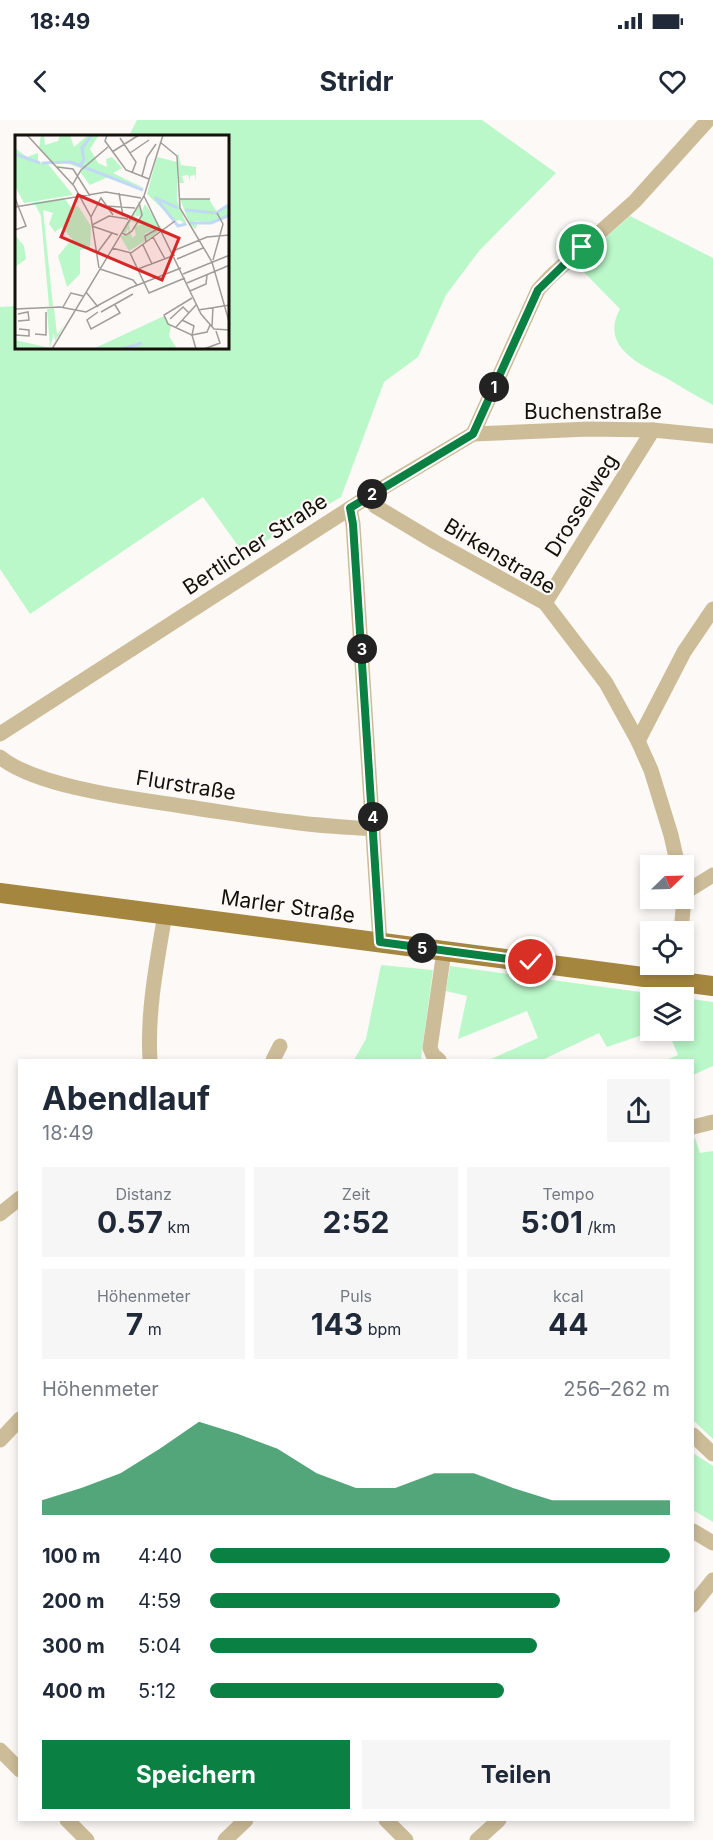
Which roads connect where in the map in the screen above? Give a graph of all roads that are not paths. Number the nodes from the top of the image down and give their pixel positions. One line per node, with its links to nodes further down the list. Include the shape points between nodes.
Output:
1 (709, 120): 2 (street); 4 (street, via 635,201 538,290)
2 (713, 127)
3 (653, 430): 4 (street, Buchenstraße); 5 (street, Buchenstraße); 8 (street, Drosselweg)
4 (473, 434): 6 (street, Bertlicher Straße)
5 (713, 436)
6 (369, 496): 7 (street, Bertlicher Straße); 8 (street, Birkenstraße, via 375,506)
7 (350, 508): 10 (street, Bertlicher Straße); 13 (street)
8 (544, 603): 11 (street, Birkenstraße, via 606,683)
9 (713, 609): 11 (street, via 684,651)
10 (0, 734)
11 (639, 741): 14 (street, Birkenstraße)
12 (0, 757): 13 (street, Flurstraße, via 22,771 109,794 292,823)
13 (373, 829): 19 (street)
14 (675, 855)
15 (713, 875): 16 (street)
16 (694, 888)
17 (0, 893): 18 (main road, Marler Straße)
18 (165, 914): 19 (main road, Marler Straße); 25 (street, via 154,981)
19 (380, 942): 20 (main road, Marler Straße)
20 (444, 951): 21 (main road, Marler Straße); 27 (street, via 430,1048)
21 (640, 969)
22 (683, 975): 23 (main road, Marler Straße)
23 (713, 986)
24 (280, 1046): 26 (street)
25 (150, 1059)
26 (274, 1059)
27 (438, 1059)
28 (713, 1122): 29 (street)
29 (694, 1127)
30 (18, 1200): 31 (street)
31 (0, 1214)
32 (17, 1427): 34 (street)
33 (694, 1436): 35 (street)
34 (0, 1440)
35 (713, 1454)
36 (694, 1532): 37 (street)
37 (713, 1543)
38 (713, 1580): 39 (street)
39 (694, 1604)
40 (0, 1750): 41 (street)
41 (18, 1768)
42 (245, 1821): 46 (street)
43 (387, 1821): 47 (street)
44 (498, 1821): 45 (street)
45 (486, 1837)
46 (225, 1840)
47 (406, 1840)

